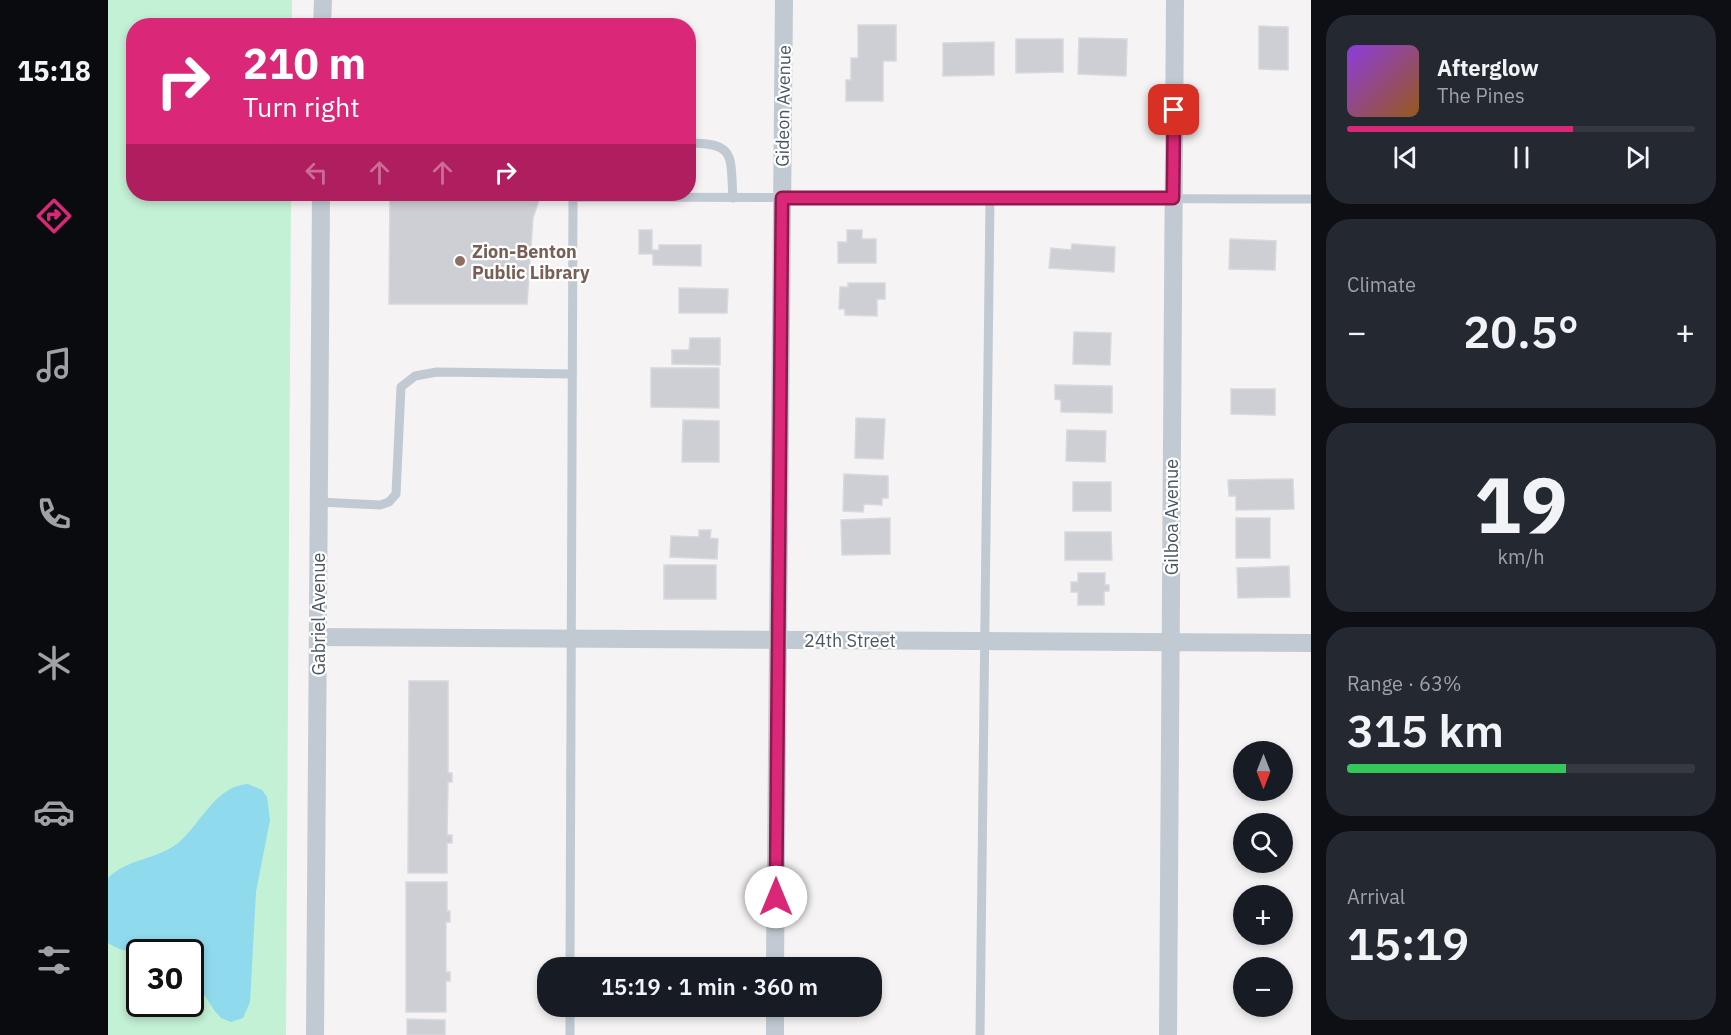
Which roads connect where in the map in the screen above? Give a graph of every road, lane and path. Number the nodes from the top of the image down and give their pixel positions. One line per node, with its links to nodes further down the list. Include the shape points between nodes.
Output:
1 (323, 0): 4 (street)
2 (784, 0): 8 (street, Gideon Avenue)
3 (1174, 0): 10 (street, Gilboa Avenue)
4 (322, 18)
5 (696, 143): 7 (lane, via 713,143 726,151)
6 (696, 198): 7 (lane)
7 (733, 198): 8 (lane)
8 (782, 198): 9 (lane); 18 (street, Gideon Avenue)
9 (990, 198): 10 (lane); 19 (lane)
10 (1173, 198): 11 (lane); 20 (street, Gilboa Avenue)
11 (1311, 199)
12 (321, 201): 15 (street, Gabriel Avenue)
13 (573, 201): 14 (lane)
14 (572, 374): 15 (lane, via 437,372 415,376 400,387 396,494 381,505); 17 (lane)
15 (319, 502): 16 (street, Gabriel Avenue)
16 (318, 637): 17 (street, 24th Street); 26 (street, Gabriel Avenue)
17 (571, 638): 18 (street, 24th Street); 22 (lane)
18 (778, 640): 19 (street, 24th Street); 23 (street, Gideon Avenue)
19 (985, 641): 20 (street, 24th Street); 29 (lane)
20 (1170, 642): 21 (street, 24th Street); 30 (street, Gilboa Avenue)
21 (1311, 643)
22 (570, 957)
23 (775, 957)
24 (570, 1017): 27 (lane)
25 (775, 1017): 28 (street)
26 (315, 1035)
27 (570, 1035)
28 (775, 1035)
29 (980, 1035)
30 (1168, 1035)

